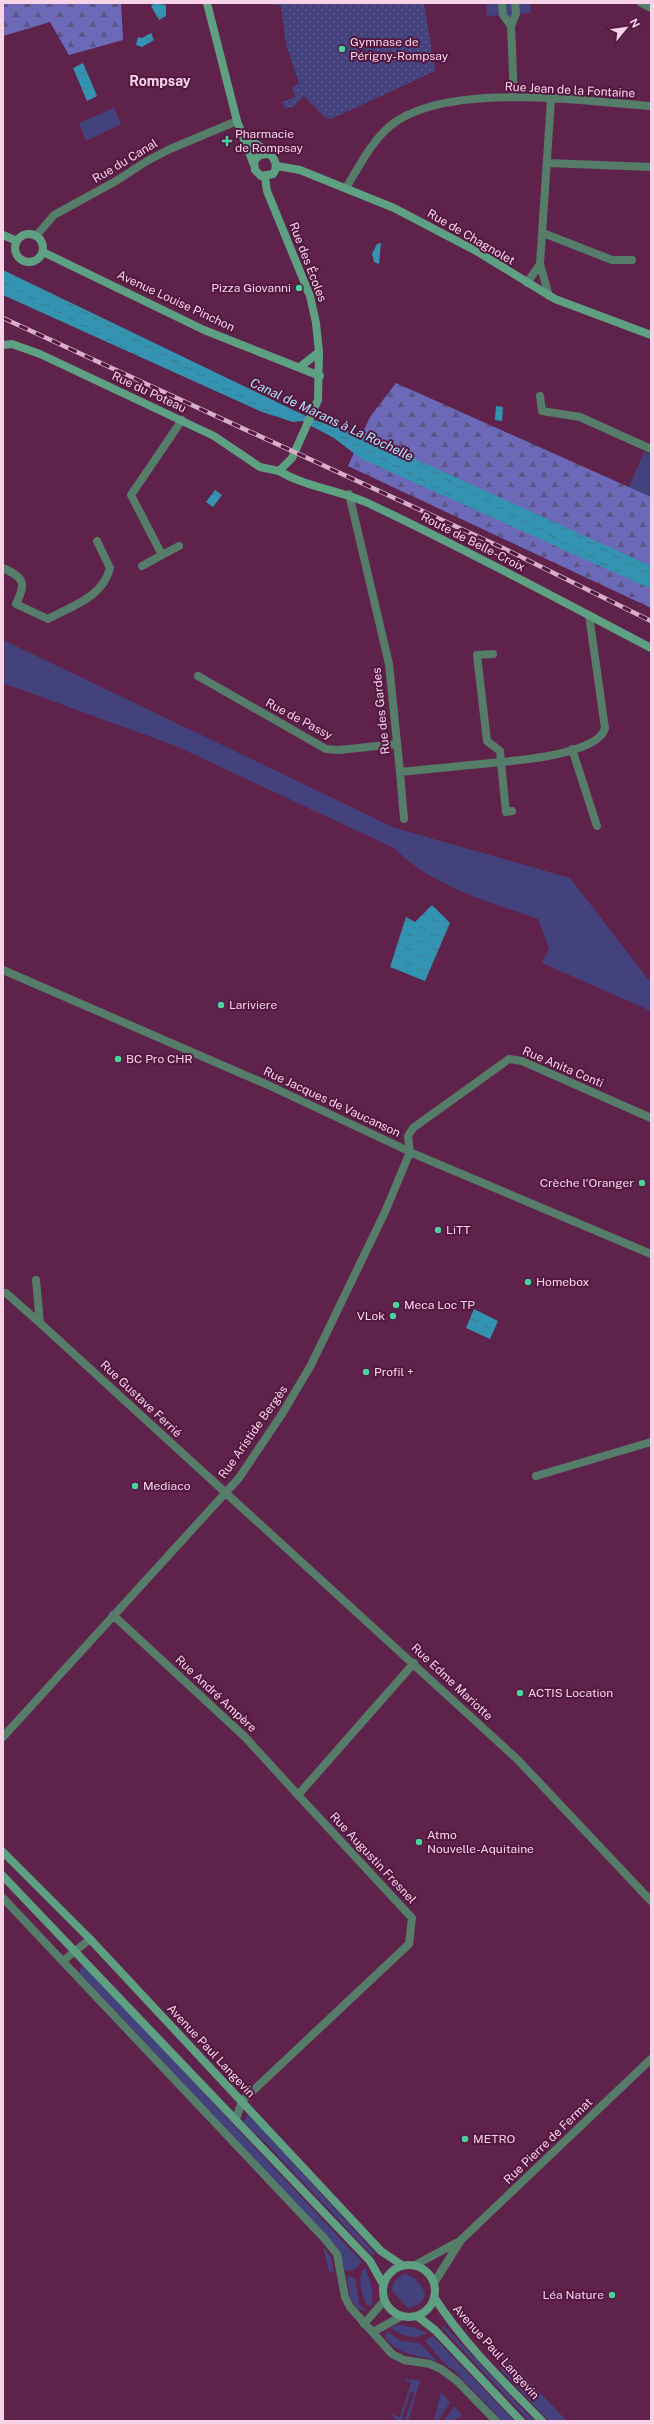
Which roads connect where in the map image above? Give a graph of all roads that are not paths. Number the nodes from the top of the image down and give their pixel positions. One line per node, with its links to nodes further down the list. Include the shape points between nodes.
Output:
1 (207, 3): 10 (street)
2 (502, 3): 6 (street, via 503,15)
3 (515, 3): 6 (street, via 516,14)
4 (640, 3): 5 (street)
5 (651, 8)
6 (511, 26): 7 (street)
7 (514, 97): 8 (street, Rue Jean de la Fontaine); 18 (street, Rue Jean de la Fontaine, via 448,102 397,121 374,143)
8 (551, 99): 9 (street, Rue Jean de la Fontaine); 13 (street)
9 (651, 106)
10 (237, 121): 11 (street); 21 (street, Rue du Canal, via 146,161 116,181 54,215)
11 (241, 134): 12 (street); 14 (street)
12 (268, 154): 14 (street, via 256,157); 15 (street, via 274,157)
13 (548, 163): 16 (street); 19 (street)
14 (254, 165): 17 (street, via 257,173)
15 (277, 166): 17 (street, via 273,174); 18 (street, Rue de Chagnolet, via 300,170)
16 (651, 167)
17 (265, 177): 30 (street, Rue des Écoles, via 267,191 310,296)
18 (346, 188): 26 (street, Rue de Chagnolet, via 434,228)
19 (543, 233): 24 (street, via 612,260); 25 (street)
20 (3, 235): 22 (street)
21 (36, 236): 22 (street, via 23,236); 23 (street, via 42,242)
22 (17, 241): 23 (street, via 15,251 24,262 34,262)
23 (43, 252): 31 (street, Avenue Louise Pinchon, via 204,330)
24 (632, 260)
25 (540, 264): 26 (street); 27 (street)
26 (528, 283): 27 (street, Rue de Chagnolet)
27 (549, 296): 28 (street, Rue de Chagnolet)
28 (651, 335)
29 (3, 345): 34 (street, Rue du Poteau, via 12,344 33,351)
30 (319, 352): 31 (street); 32 (street, Rue des Écoles)
31 (300, 367): 32 (street, Avenue Louise Pinchon)
32 (320, 376): 36 (street, Rue des Écoles, via 316,405 292,458)
33 (540, 396): 35 (street, via 539,406 542,411 580,417)
34 (182, 420): 36 (street, Rue du Poteau, via 224,442 260,467); 40 (street, via 131,495)
35 (651, 449)
36 (279, 471): 37 (street, Route de Belle-Croix, via 299,482)
37 (349, 494): 43 (street, Route de Belle-Croix, via 459,546); 47 (street, Rue des Gardes, via 389,664)
38 (97, 541): 42 (street, via 110,568 104,585 98,592 48,619 16,604 23,588 22,582 16,574)
39 (179, 546): 40 (street)
40 (162, 555): 41 (street)
41 (142, 566)
42 (3, 568)
43 (589, 615): 44 (street, Route de Belle-Croix); 48 (street, via 605,728 597,741)
44 (651, 648)
45 (493, 654): 49 (street, via 477,655 486,741 500,751)
46 (198, 676): 47 (street, Rue de Passy, via 326,749)
47 (396, 744): 50 (street, Rue des Gardes)
48 (572, 749): 49 (street, via 543,758); 53 (street)
49 (501, 762): 50 (street); 51 (street, via 506,812)
50 (400, 772): 52 (street, Rue des Gardes)
51 (512, 812)
52 (404, 819)
53 (597, 826)
54 (3, 970): 56 (street, Rue Jacques de Vaucanson, via 268,1085)
55 (651, 1118): 56 (street, Rue Anita Conti, via 522,1061 510,1059 413,1128 408,1136)
56 (410, 1152): 57 (street, Rue Jacques de Vaucanson); 63 (street, Rue Aristide Bergès, via 385,1212 311,1366 265,1440 239,1478)
57 (651, 1254)
58 (36, 1280): 60 (street)
59 (6, 1294): 60 (street, Rue Gustave Ferrié)
60 (40, 1323): 63 (street, Rue Gustave Ferrié)
61 (651, 1442): 62 (street)
62 (536, 1476)
63 (225, 1493): 64 (street, Rue Aristide Bergès); 65 (street, Rue Edme Mariotte)
64 (113, 1615): 66 (street, Rue Aristide Bergès); 67 (street, Rue André Ampère, via 245,1736)
65 (414, 1663): 67 (street); 71 (street, Rue Edme Mariotte, via 528,1770)
66 (3, 1737)
67 (298, 1795): 76 (street, Rue Augustin Fresnel, via 412,1918 409,1944)
68 (3, 1852): 72 (street, Avenue Paul Langevin)
69 (3, 1876): 73 (street)
70 (3, 1898): 74 (street)
71 (651, 1901)
72 (90, 1939): 73 (street); 76 (street, Avenue Paul Langevin)
73 (76, 1950): 74 (street); 77 (street)
74 (63, 1961): 87 (street, via 337,2254 345,2297)
75 (651, 2060): 78 (street, Rue Pierre de Fermat)
76 (242, 2101): 77 (street, Rue Augustin Fresnel); 79 (street, Avenue Paul Langevin, via 381,2251)
77 (236, 2119): 81 (street, via 370,2261)
78 (461, 2240): 80 (street, Rue Pierre de Fermat); 82 (street, Rue Pierre de Fermat)
79 (402, 2265): 80 (street); 81 (street, via 387,2275)
80 (415, 2265): 82 (street, via 427,2272)
81 (383, 2284): 84 (street)
82 (434, 2284): 83 (street)
83 (434, 2297): 86 (street, via 425,2312); 91 (street, Avenue Paul Langevin, via 449,2320 474,2349)
84 (384, 2301): 85 (street, via 395,2313); 87 (street)
85 (402, 2316): 86 (street); 88 (street)
86 (417, 2316): 90 (street, via 435,2330)
87 (364, 2324): 88 (street)
88 (373, 2332): 89 (street, via 392,2354 404,2360 430,2364 457,2381)
89 (496, 2421)
90 (521, 2421)
91 (542, 2421)

